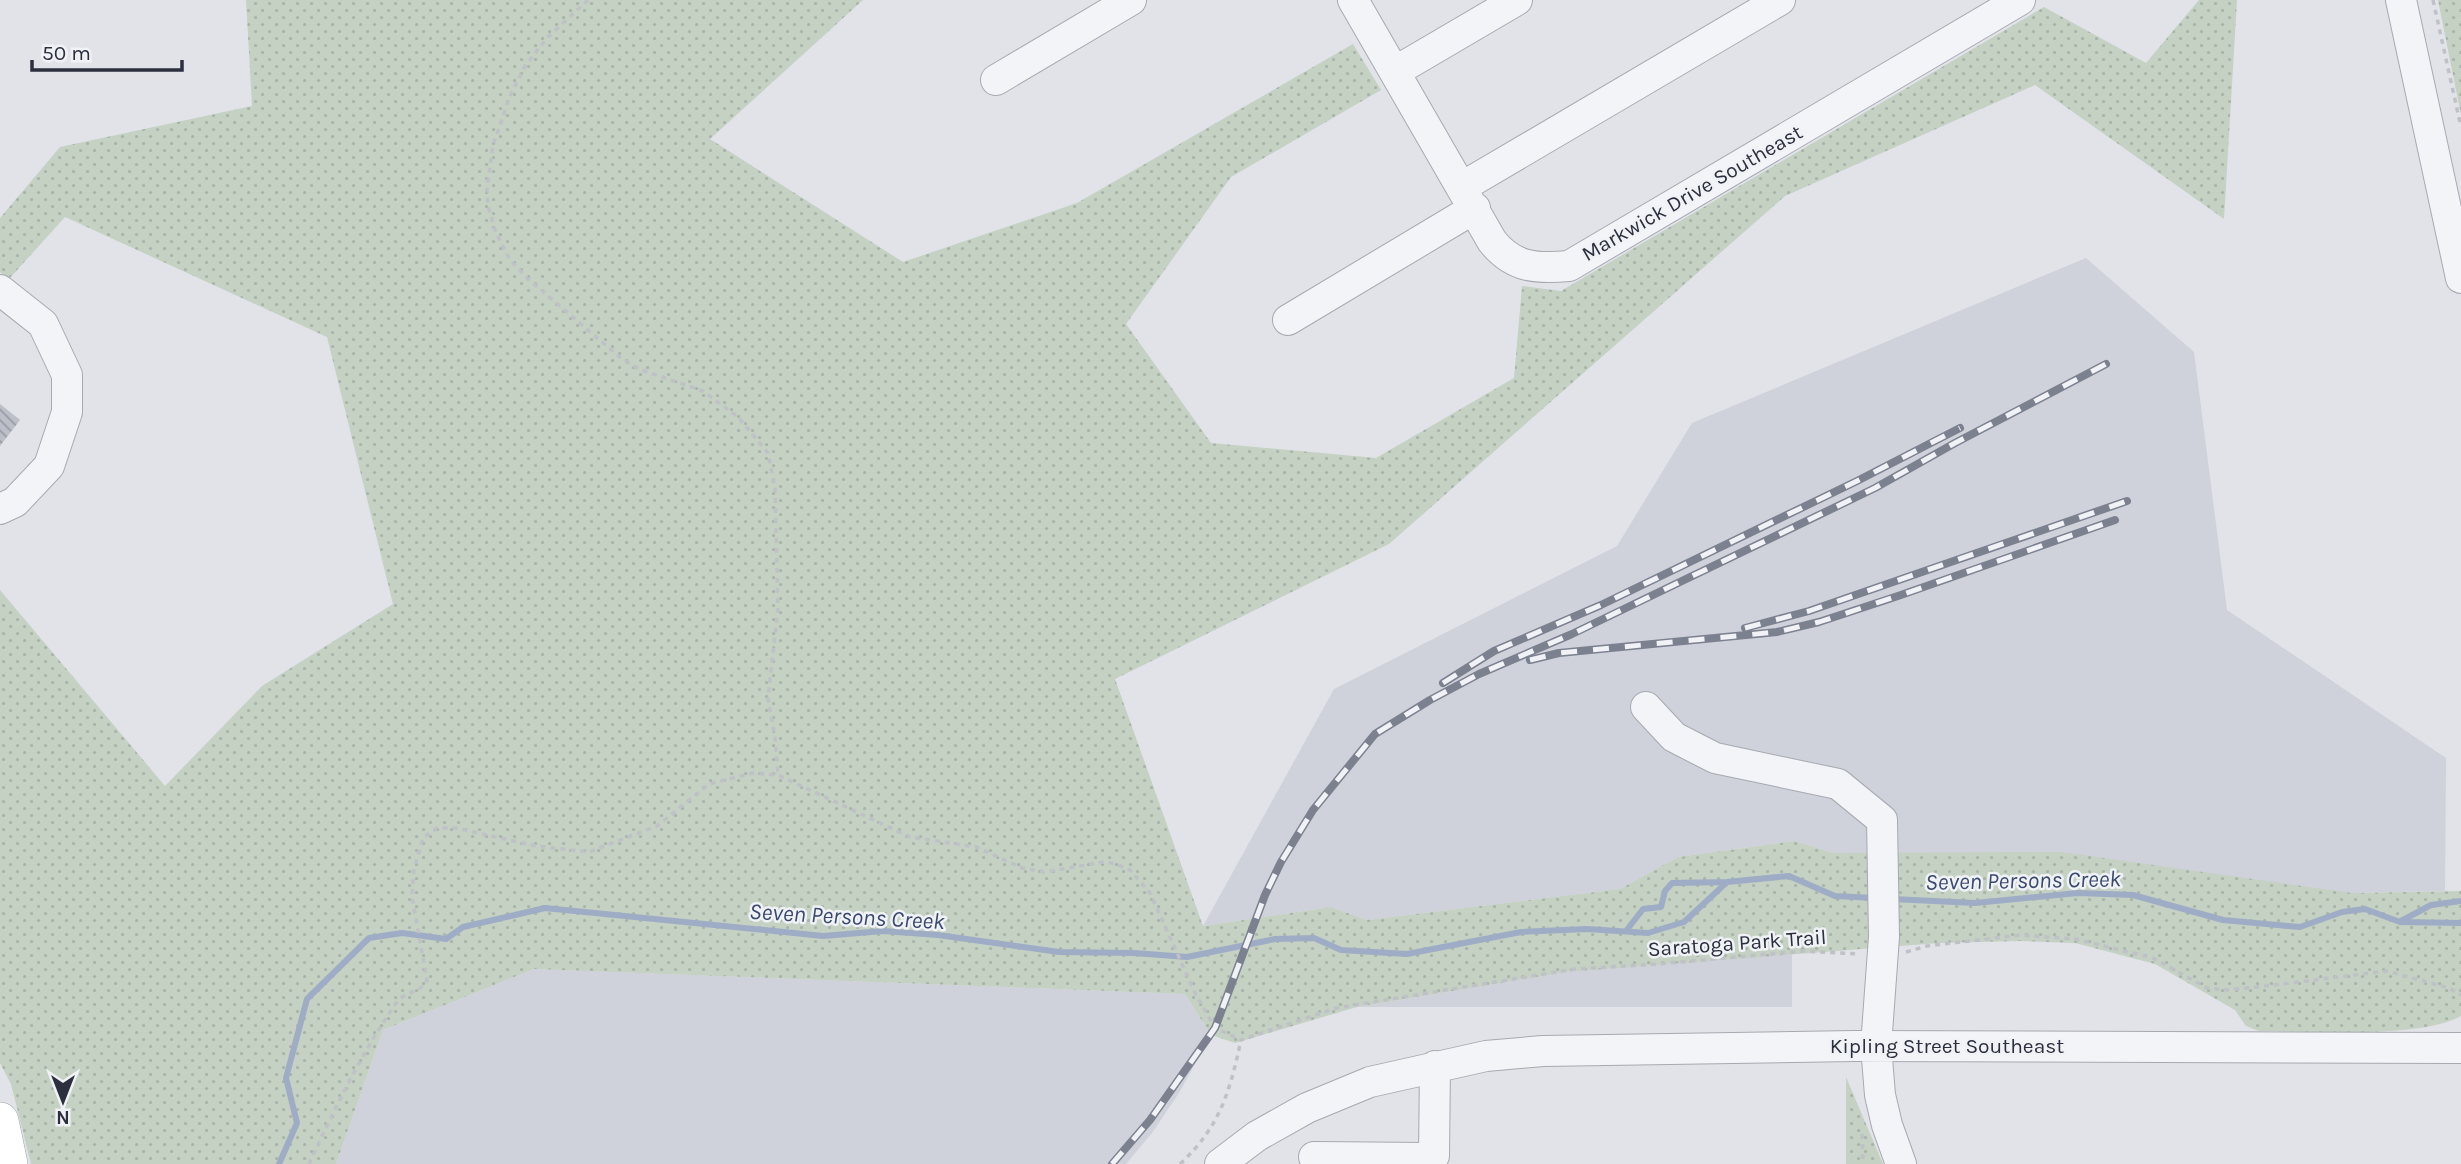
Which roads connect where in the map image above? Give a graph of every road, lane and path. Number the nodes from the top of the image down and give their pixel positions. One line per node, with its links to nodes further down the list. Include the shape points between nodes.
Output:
1 (588, 0): 18 (path, via 535,51 510,96 489,158 488,206 510,260 527,278 601,343 639,369 703,391 724,405 768,453 775,488 778,609 768,698)
2 (1353, 0): 9 (street, Markwick Drive Southeast)
3 (1780, 0): 12 (street)
4 (2020, 0): 12 (street, Markwick Drive Southeast, via 1569,266 1539,267 1503,255)
5 (2401, 0): 13 (street)
6 (2433, 0): 11 (path)
7 (1515, 1): 9 (street)
8 (1123, 2): 10 (street)
9 (1395, 71): 12 (street, Markwick Drive Southeast)
10 (996, 80)
11 (2461, 127)
12 (1469, 198): 15 (street)
13 (2461, 278)
14 (0, 290): 16 (street, via 43,324 67,375 67,412 49,466 15,502)
15 (1287, 320)
16 (0, 509)
17 (1646, 707): 19 (street, via 1674,737 1715,758 1838,784 1882,820)
18 (778, 775): 22 (path, via 910,837 976,847 1033,871 1104,862 1129,870 1150,893 1215,1028); 30 (path, via 752,773 709,784 657,826 589,852 536,846 456,828 437,828 423,838 412,897 427,980 424,987 400,998 387,1017 343,1092)
19 (1884, 946): 20 (path, Saratoga Park Trail, via 1909,951 2020,935 2075,939 2153,958 2207,988 2227,990 2387,971); 22 (path, Saratoga Park Trail, via 1575,969 1336,1007); 23 (street)
20 (2461, 995)
21 (2461, 1029): 24 (street)
22 (1241, 1040): 31 (path, via 1213,1127)
23 (1876, 1046): 24 (street, Kipling Street Southeast); 26 (street, Kipling Street Southeast, via 1543,1051); 33 (street, via 1886,1125)
24 (2381, 1048): 25 (street, Kipling Street Southeast)
25 (2461, 1048)
26 (1435, 1066): 28 (street, via 1434,1156); 32 (street, Kipling Street Southeast, via 1370,1082 1307,1108 1257,1136)
27 (1, 1124): 29 (main road)
28 (1314, 1157)
29 (9, 1164)
30 (309, 1164)
31 (1180, 1164)
32 (1220, 1164)
33 (1901, 1164)

